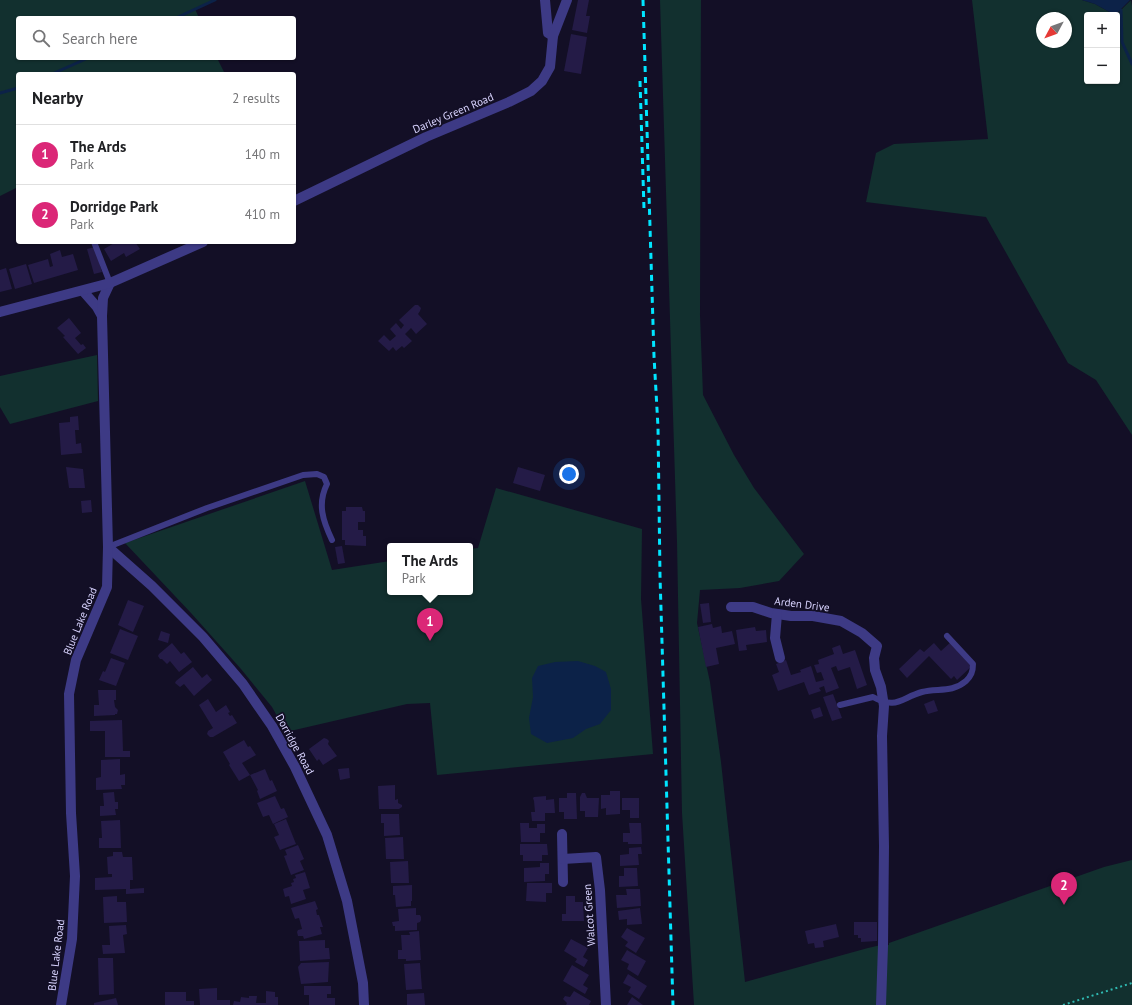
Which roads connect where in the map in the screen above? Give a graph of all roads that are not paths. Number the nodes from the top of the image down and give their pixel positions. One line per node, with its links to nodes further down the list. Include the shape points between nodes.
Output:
1 (545, 0): 3 (street, via 548,33)
2 (566, 0): 3 (street, Darley Green Road)
3 (553, 36): 4 (street, Darley Green Road, via 550,67 542,81 531,91 426,137)
4 (296, 200)
5 (95, 244): 7 (lane)
6 (198, 244): 7 (street)
7 (110, 283): 8 (street); 10 (street, Blue Lake Road, via 103,298)
8 (82, 291): 9 (street); 10 (street)
9 (0, 312)
10 (102, 316): 12 (street, Blue Lake Road)
11 (332, 540): 12 (lane, via 322,513 323,493 327,484 324,477 316,474 303,475 207,508)
12 (108, 547): 22 (street, Blue Lake Road, via 107,587 76,660 69,694 75,876 72,939); 23 (street, Dorridge Road, via 202,637 243,684 272,726 327,835 348,901 363,983)
13 (731, 607): 14 (street, Arden Drive, via 752,607)
14 (777, 614): 16 (street, via 775,638); 17 (street, Arden Drive, via 841,621 862,633 877,646 875,670)
15 (947, 636): 17 (lane, via 973,664 970,676 957,688 922,692 898,703)
16 (780, 658)
17 (883, 703): 18 (lane, via 873,697); 25 (street)
18 (840, 705)
19 (562, 834): 20 (street)
20 (562, 858): 21 (street); 24 (street, Walcot Green, via 596,857)
21 (563, 882)
22 (62, 1005)
23 (364, 1005)
24 (606, 1005)
25 (881, 1005)

